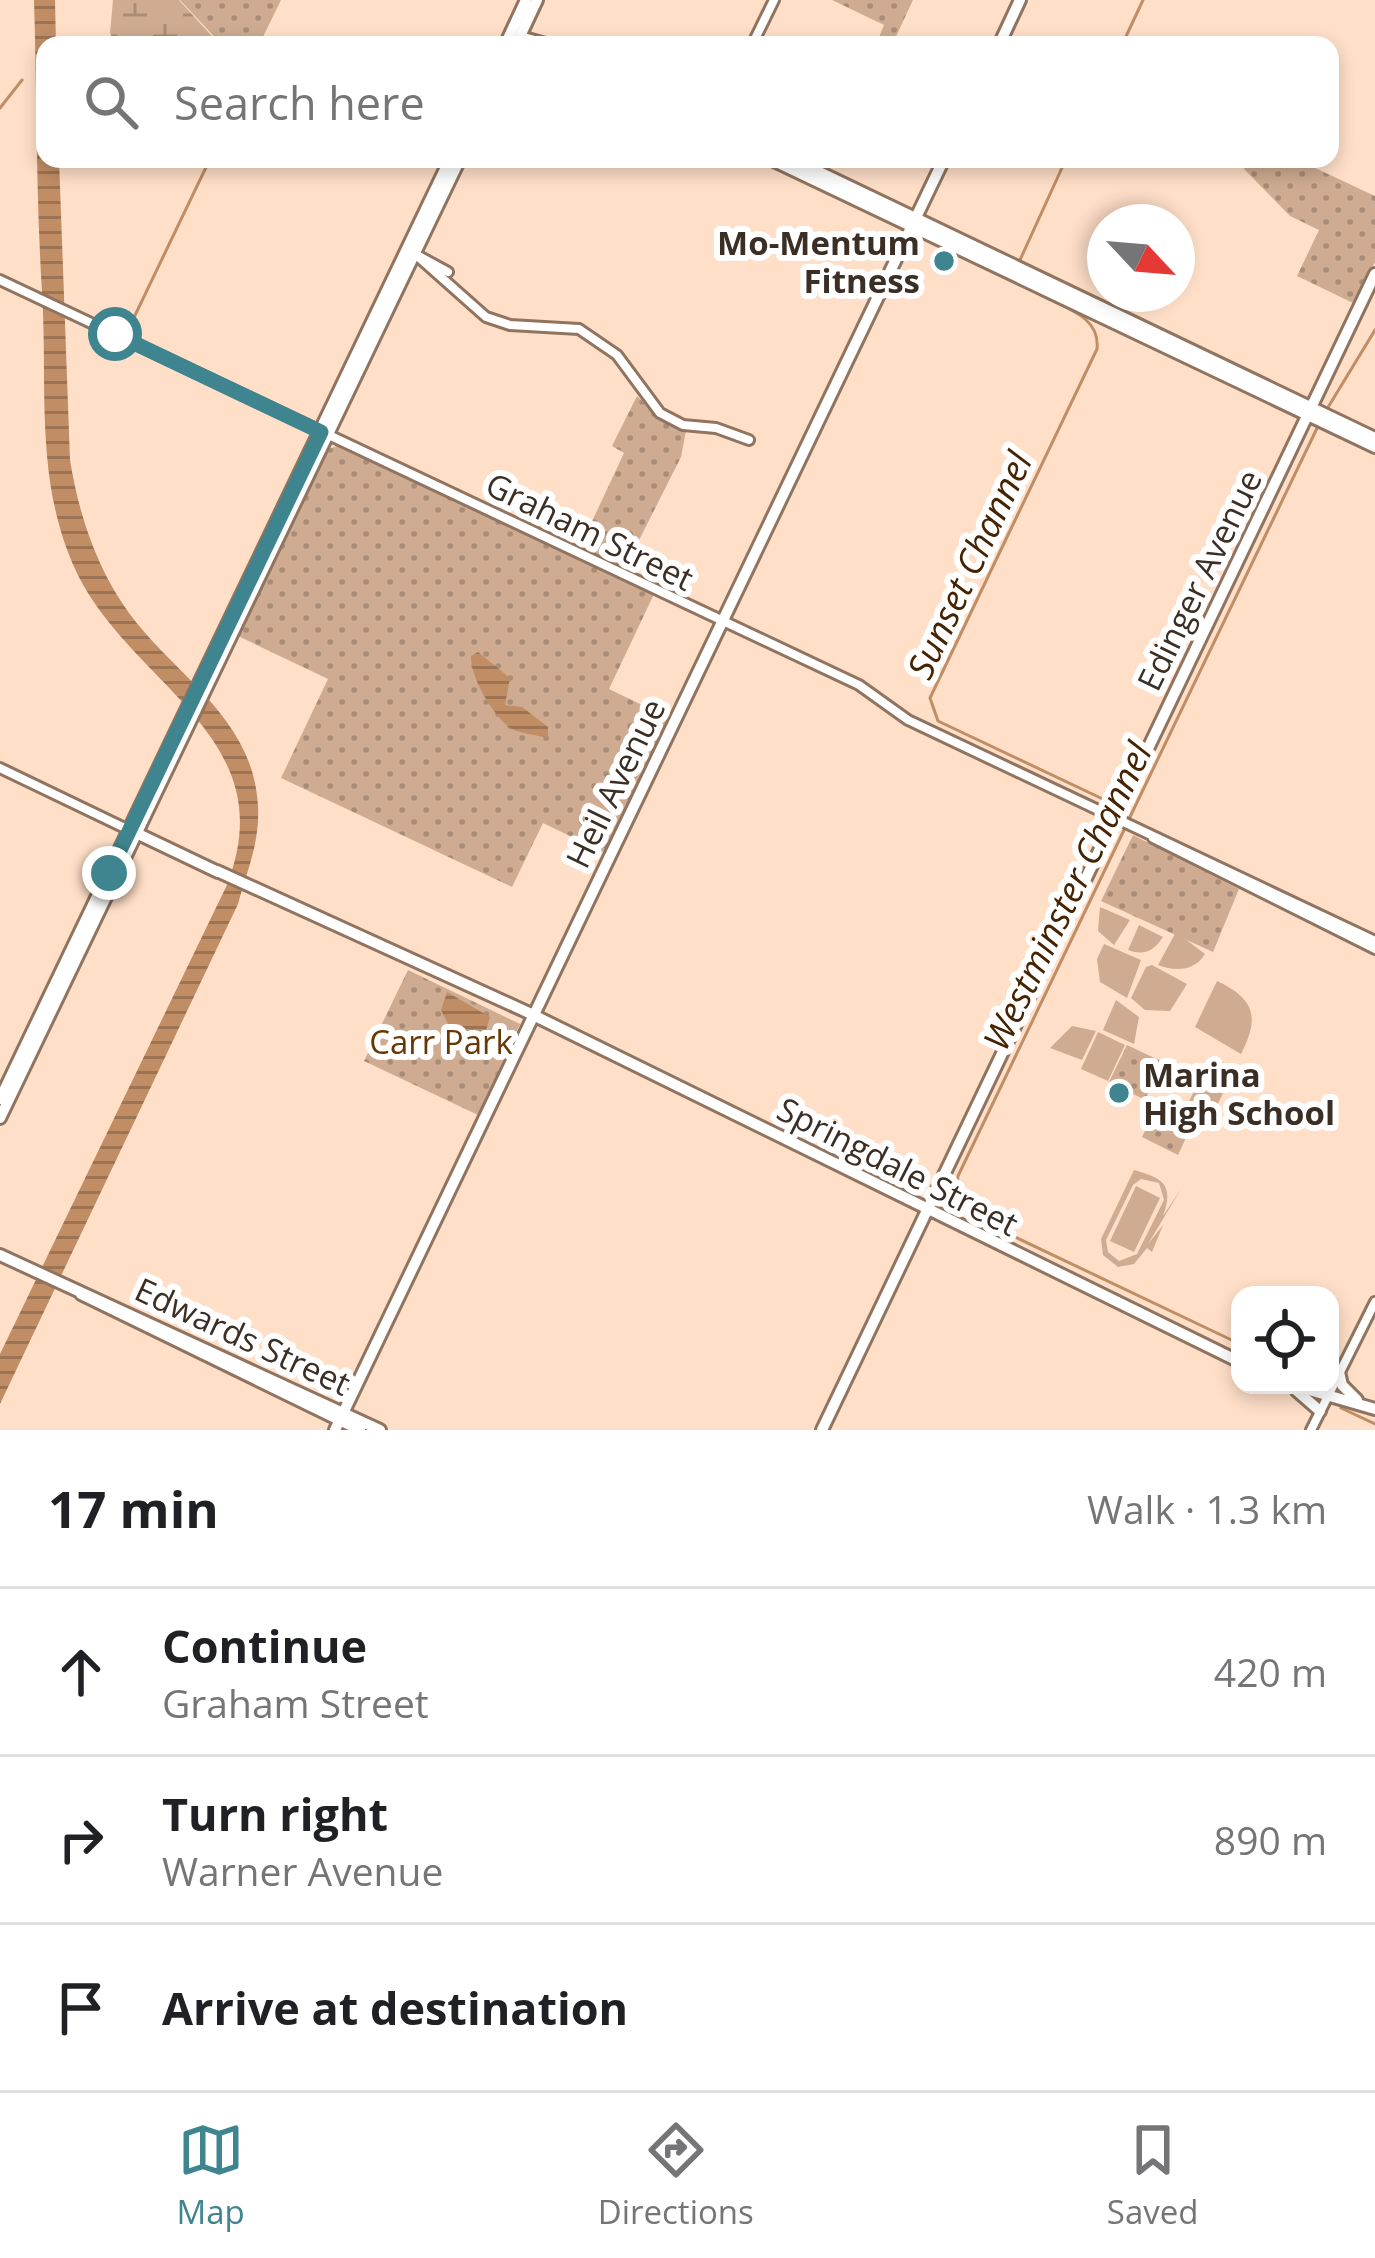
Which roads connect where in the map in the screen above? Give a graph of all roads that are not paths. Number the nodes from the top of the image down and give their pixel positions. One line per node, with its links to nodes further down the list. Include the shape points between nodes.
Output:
1 (526, 0): 5 (main road)
2 (537, 0): 6 (main road)
3 (774, 0): 7 (street)
4 (1020, 0): 8 (main road)
5 (520, 36)
6 (521, 36)
7 (756, 36)
8 (1003, 36)
9 (446, 168): 16 (main road)
10 (455, 168): 16 (main road)
11 (792, 168): 14 (main road)
12 (808, 168): 14 (main road)
13 (940, 168): 15 (main road, Heil Avenue)
14 (854, 193): 15 (main road)
15 (914, 222): 19 (main road); 24 (main road, Heil Avenue)
16 (411, 253): 20 (main road); 22 (street, via 477,312 505,324 588,333 617,355 660,412)
17 (1375, 274): 19 (main road, Edinger Avenue)
18 (0, 280): 20 (street, Graham Street)
19 (1318, 414): 21 (main road); 23 (main road); 28 (main road, Edinger Avenue)
20 (325, 434): 24 (street, Graham Street); 25 (main road)
21 (1375, 438)
22 (749, 440)
23 (1375, 447)
24 (722, 622): 28 (street, Graham Street); 33 (main road, Heil Avenue)
25 (192, 709): 26 (main road); 26 (main road)
26 (174, 747): 29 (main road)
27 (0, 768): 29 (street, Springdale Street)
28 (1118, 820): 32 (street, Graham Street); 36 (main road, Edinger Avenue)
29 (133, 831): 30 (main road); 31 (main road); 33 (main road, Springdale Street)
30 (109, 873): 31 (main road); 34 (main road)
31 (103, 903): 35 (main road)
32 (1375, 945)
33 (532, 1018): 36 (main road, Springdale Street); 49 (main road, Heil Avenue)
34 (0, 1099)
35 (0, 1118)
36 (928, 1208): 37 (main road, Springdale Street); 38 (main road, Edinger Avenue)
37 (961, 1229): 38 (main road, via 932,1222); 41 (main road, Springdale Street)
38 (913, 1240): 52 (main road, Edinger Avenue)
39 (0, 1255): 49 (main road, Edwards Street)
40 (1375, 1302): 42 (street)
41 (1231, 1358)
42 (1339, 1372): 46 (main road)
43 (1301, 1394): 48 (main road)
44 (1321, 1394): 45 (main road)
45 (1328, 1396): 46 (main road); 48 (street)
46 (1360, 1402): 47 (main road)
47 (1375, 1409)
48 (1320, 1411): 53 (street)
49 (339, 1421): 50 (main road, Edwards Street); 51 (main road, Edwards Street)
50 (360, 1430)
51 (380, 1430)
52 (822, 1430)
53 (1311, 1430)

